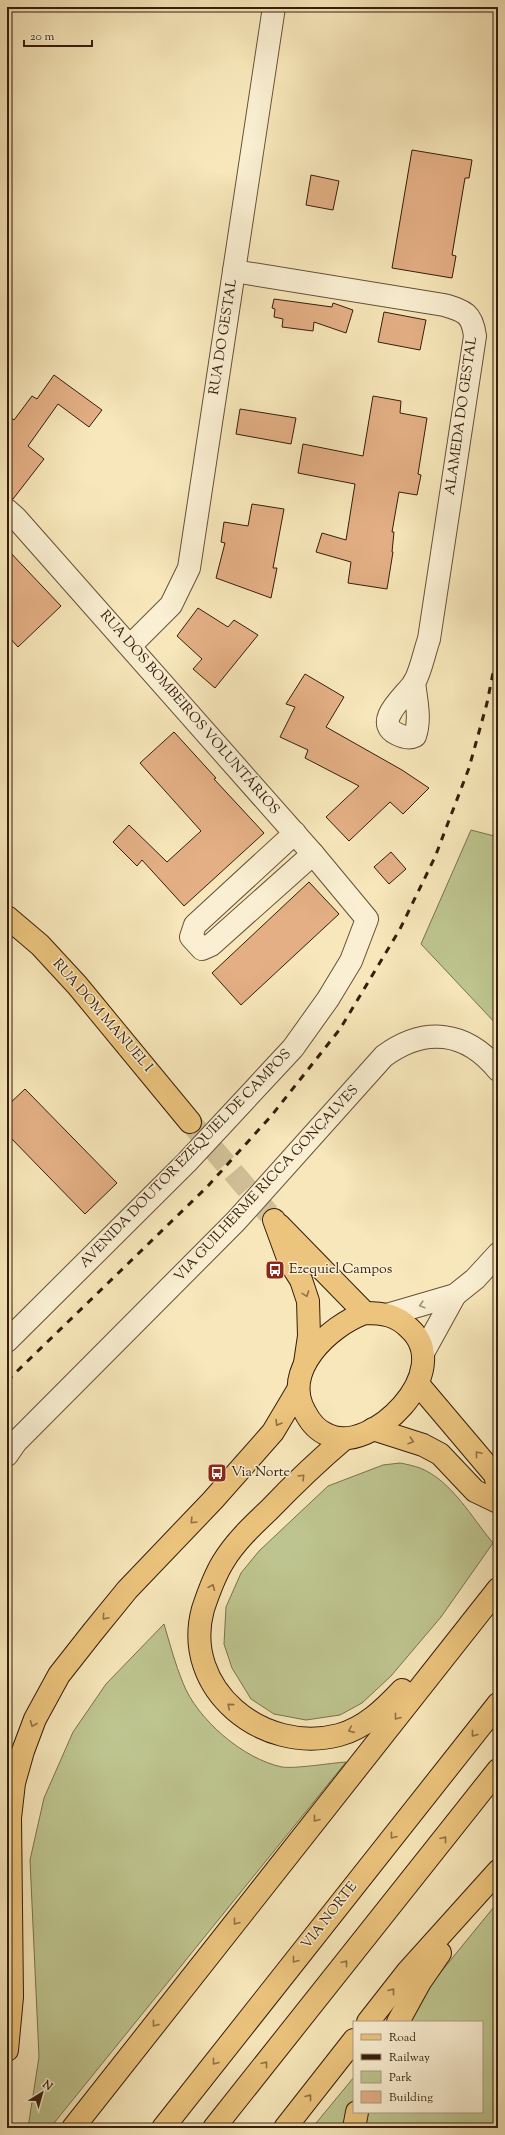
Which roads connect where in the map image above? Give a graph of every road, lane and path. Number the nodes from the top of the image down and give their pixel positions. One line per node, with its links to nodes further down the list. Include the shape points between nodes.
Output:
1 (274, 7): 2 (street, RUA DO GESTAL)
2 (234, 271): 4 (street, RUA DO GESTAL, via 189,568 171,605); 5 (street, ALAMEDA DO GESTAL, via 444,305 464,311 473,322 475,336 429,639)
3 (7, 510): 4 (street, RUA DOS BOMBEIROS VOLUNTÁRIOS)
4 (130, 646): 6 (street, RUA DOS BOMBEIROS VOLUNTÁRIOS)
5 (414, 682)
6 (296, 834): 7 (street, RUA DOS BOMBEIROS VOLUNTÁRIOS); 7 (street, via 195,925 191,937 202,949 211,945)
7 (313, 854): 9 (street, RUA DOS BOMBEIROS VOLUNTÁRIOS)
8 (7, 917): 11 (main road, RUA DOM MANUEL I, via 40,945 77,985)
9 (367, 919): 16 (street, AVENIDA DOUTOR EZEQUIEL DE CAMPOS, via 351,961 293,1048 187,1162)
10 (498, 1070): 23 (street, VIA GUILHERME RICCA GONÇALVES, via 470,1044 442,1037 412,1040 384,1056 236,1221)
11 (190, 1122)
12 (498, 1254): 13 (street, via 475,1279)
13 (455, 1295): 15 (street, one-way to 15); 17 (street)
14 (365, 1313): 15 (main road); 18 (main road, via 331,1334 313,1352); 18 (main road, one-way to 18, via 274,1220 289,1261 301,1280 308,1301 309,1336)
15 (390, 1314): 17 (main road, via 414,1332)
16 (7, 1340)
17 (423, 1353): 19 (main road, via 424,1365)
18 (304, 1366): 20 (main road)
19 (418, 1384): 21 (main road, via 402,1407); 24 (main road, one-way to 19, via 495,1475)
20 (298, 1390): 22 (main road, via 309,1420 324,1434); 33 (main road, one-way to 33, via 273,1432 213,1500 127,1590 92,1633 59,1675 35,1719 14,1783 10,1818 12,1997)
21 (373, 1429): 22 (main road); 25 (main road, one-way to 25, via 423,1445 440,1454 475,1491)
22 (344, 1439): 26 (main road, one-way to 22, via 463,1621 382,1712 339,1735 305,1739 275,1732 250,1723 225,1703 202,1661 200,1638 203,1610 224,1561 246,1533 317,1461)
23 (7, 1454)
24 (498, 1486)
25 (498, 1502)
26 (494, 1594): 35 (main road, one-way to 35)
27 (498, 1704): 36 (main road, VIA NORTE, one-way to 36)
28 (498, 1770): 37 (main road, one-way to 28)
29 (492, 1879): 30 (main road, one-way to 29, via 408,1971); 31 (main road, via 420,1982)
30 (369, 2021)
31 (399, 2021)
32 (353, 2041): 38 (main road, one-way to 32)
33 (7, 2050)
34 (357, 2113): 39 (main road)
35 (73, 2128)
36 (163, 2128)
37 (214, 2128)
38 (285, 2128)
39 (354, 2128)

